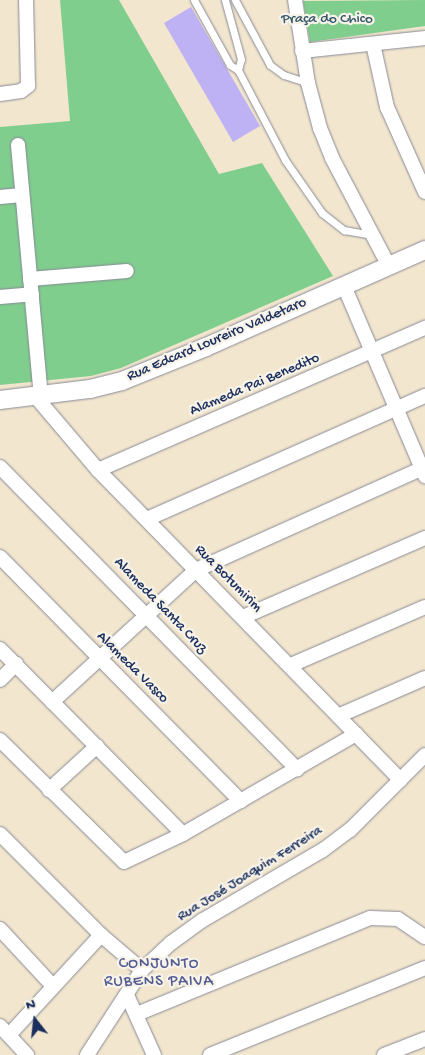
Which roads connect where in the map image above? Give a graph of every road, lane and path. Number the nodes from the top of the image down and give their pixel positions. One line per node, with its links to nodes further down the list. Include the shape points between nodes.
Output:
1 (26, 0): 11 (street, via 28,86 21,91)
2 (194, 0): 9 (lane, via 230,65)
3 (225, 0): 9 (lane, via 241,59)
4 (235, 0): 10 (lane, via 270,65 284,75)
5 (295, 0): 8 (street)
6 (425, 38): 7 (street)
7 (374, 44): 8 (street); 13 (street, via 387,108)
8 (302, 51): 10 (street)
9 (238, 70): 16 (lane, via 286,160 322,213 344,230)
10 (308, 83): 16 (street, via 332,158)
11 (0, 94)
12 (18, 146): 14 (street)
13 (425, 192)
14 (22, 194): 15 (street); 20 (street)
15 (0, 196)
16 (373, 235): 18 (street)
17 (425, 250): 18 (street, Rua Edcard Loureiro Valdetaro)
18 (389, 266): 21 (street, Rua Edcard Loureiro Valdetaro)
19 (127, 271): 20 (street)
20 (30, 279): 22 (street)
21 (344, 286): 25 (street); 27 (street, Rua Edcard Loureiro Valdetaro, via 157,368 90,389)
22 (32, 294): 23 (street); 27 (street)
23 (0, 297)
24 (425, 328): 25 (street, Alameda Pai Benedito)
25 (371, 352): 29 (street); 31 (street, Alameda Pai Benedito)
26 (425, 396): 29 (street)
27 (38, 397): 28 (street, Rua Edcard Loureiro Valdetaro); 31 (street, Rua Botumirim)
28 (0, 400)
29 (396, 409): 32 (street); 33 (street)
30 (0, 467): 38 (street, Alameda Santa Cruz)
31 (98, 470): 33 (street, Rua Botumirim)
32 (424, 470): 36 (street)
33 (147, 519): 36 (street, Rua Botumirim)
34 (425, 538): 39 (street)
35 (0, 557): 41 (street, Alameda Vasco)
36 (196, 570): 38 (street); 39 (street, Rua Botumirim)
37 (425, 608): 43 (street)
38 (146, 616): 41 (street); 52 (street, Alameda Santa Cruz)
39 (243, 617): 43 (street, Rua Botumirim)
40 (0, 649): 42 (street)
41 (101, 660): 46 (street); 55 (street, Alameda Vasco)
42 (16, 664): 45 (street); 46 (street)
43 (291, 665): 47 (street, Rua Botumirim)
44 (425, 678): 47 (street)
45 (0, 680)
46 (52, 702): 50 (street)
47 (338, 716): 48 (street, Rua Botumirim)
48 (356, 734): 52 (street); 53 (street, Rua Botumirim)
49 (0, 740): 54 (street)
50 (97, 746): 54 (street); 56 (street)
51 (425, 755): 53 (street, Rua José Joaquim Ferreira)
52 (297, 769): 55 (street)
53 (401, 780): 62 (street, Rua José Joaquim Ferreira, via 369,814 336,840 203,920)
54 (49, 790): 56 (street, via 124,862)
55 (241, 801): 56 (street)
56 (182, 834)
57 (1, 837): 59 (street)
58 (0, 929): 63 (street)
59 (101, 935): 62 (street); 63 (street)
60 (425, 938): 65 (street, via 404,922 386,917 370,918)
61 (425, 968): 71 (street)
62 (142, 970): 64 (street, Rua José Joaquim Ferreira)
63 (52, 985): 66 (street)
64 (126, 995): 65 (street); 69 (street, Rua José Joaquim Ferreira)
65 (137, 1014): 70 (street)
66 (4, 1031): 68 (street)
67 (425, 1039): 72 (street)
68 (27, 1055)
69 (87, 1055)
70 (154, 1055)
71 (210, 1055)
72 (384, 1055)

